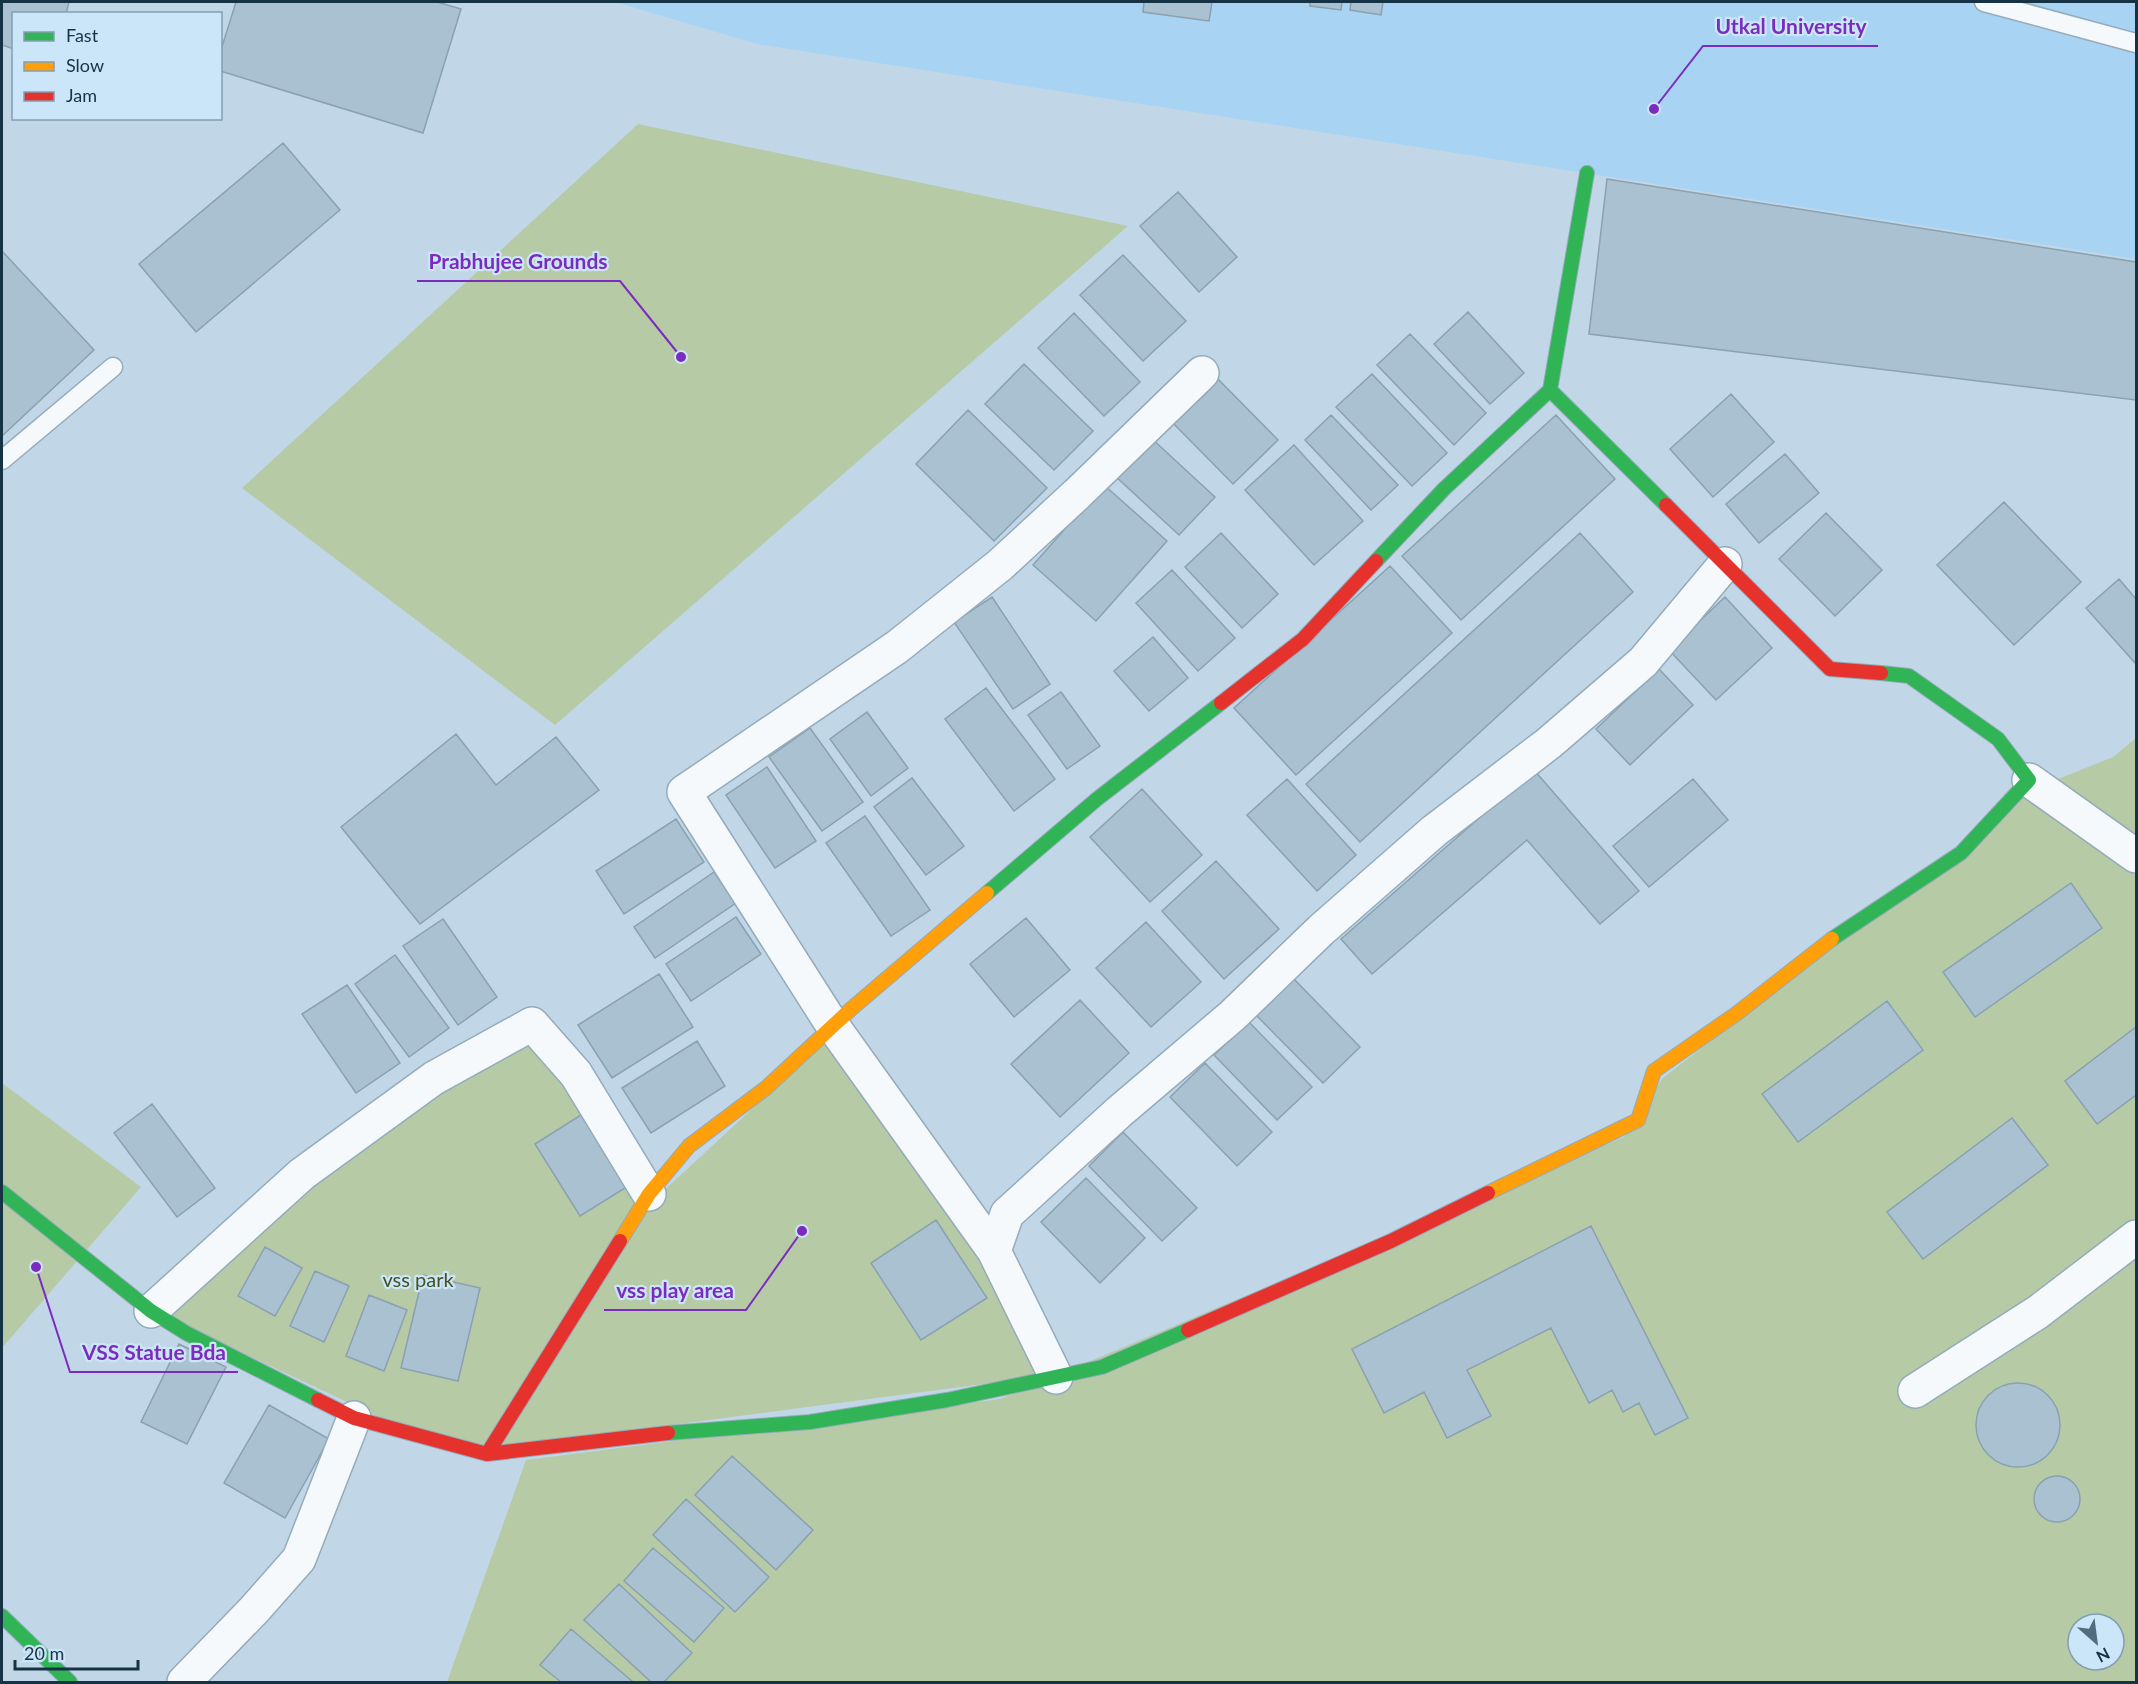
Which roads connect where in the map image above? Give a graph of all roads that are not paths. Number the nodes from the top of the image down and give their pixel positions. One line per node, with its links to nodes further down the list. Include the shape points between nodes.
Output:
1 (1984, 2): 2 (lane)
2 (2136, 43)
3 (1587, 173): 6 (street)
4 (113, 367): 7 (lane)
5 (1202, 373): 11 (street, via 1000,565 897,647 684,792)
6 (1550, 390): 8 (street); 11 (street, via 1444,489 1303,639 1097,799)
7 (2, 460)
8 (1725, 564): 9 (street, via 1830,669 1909,676 1998,739); 15 (street, via 1643,662 1549,743 1434,831 1007,1214)
9 (2029, 780): 10 (street); 17 (street, via 1961,853 1840,933 1736,1014 1654,1071 1638,1120 1391,1241 1229,1313 1102,1367)
10 (2136, 856)
11 (833, 1026): 13 (street, via 766,1088 689,1146); 15 (street)
12 (2, 1192): 16 (street)
13 (649, 1194): 16 (street, via 576,1074 532,1024 434,1078 302,1174); 20 (street)
14 (2136, 1237): 18 (street, via 2038,1312)
15 (994, 1251): 17 (street)
16 (151, 1311): 19 (street, via 186,1333)
17 (1056, 1377): 20 (street, via 947,1400 810,1422 638,1435)
18 (1915, 1391)
19 (354, 1418): 20 (street); 23 (street, via 299,1559)
20 (487, 1454)
21 (2, 1616): 22 (street)
22 (70, 1683)
23 (183, 1683)

